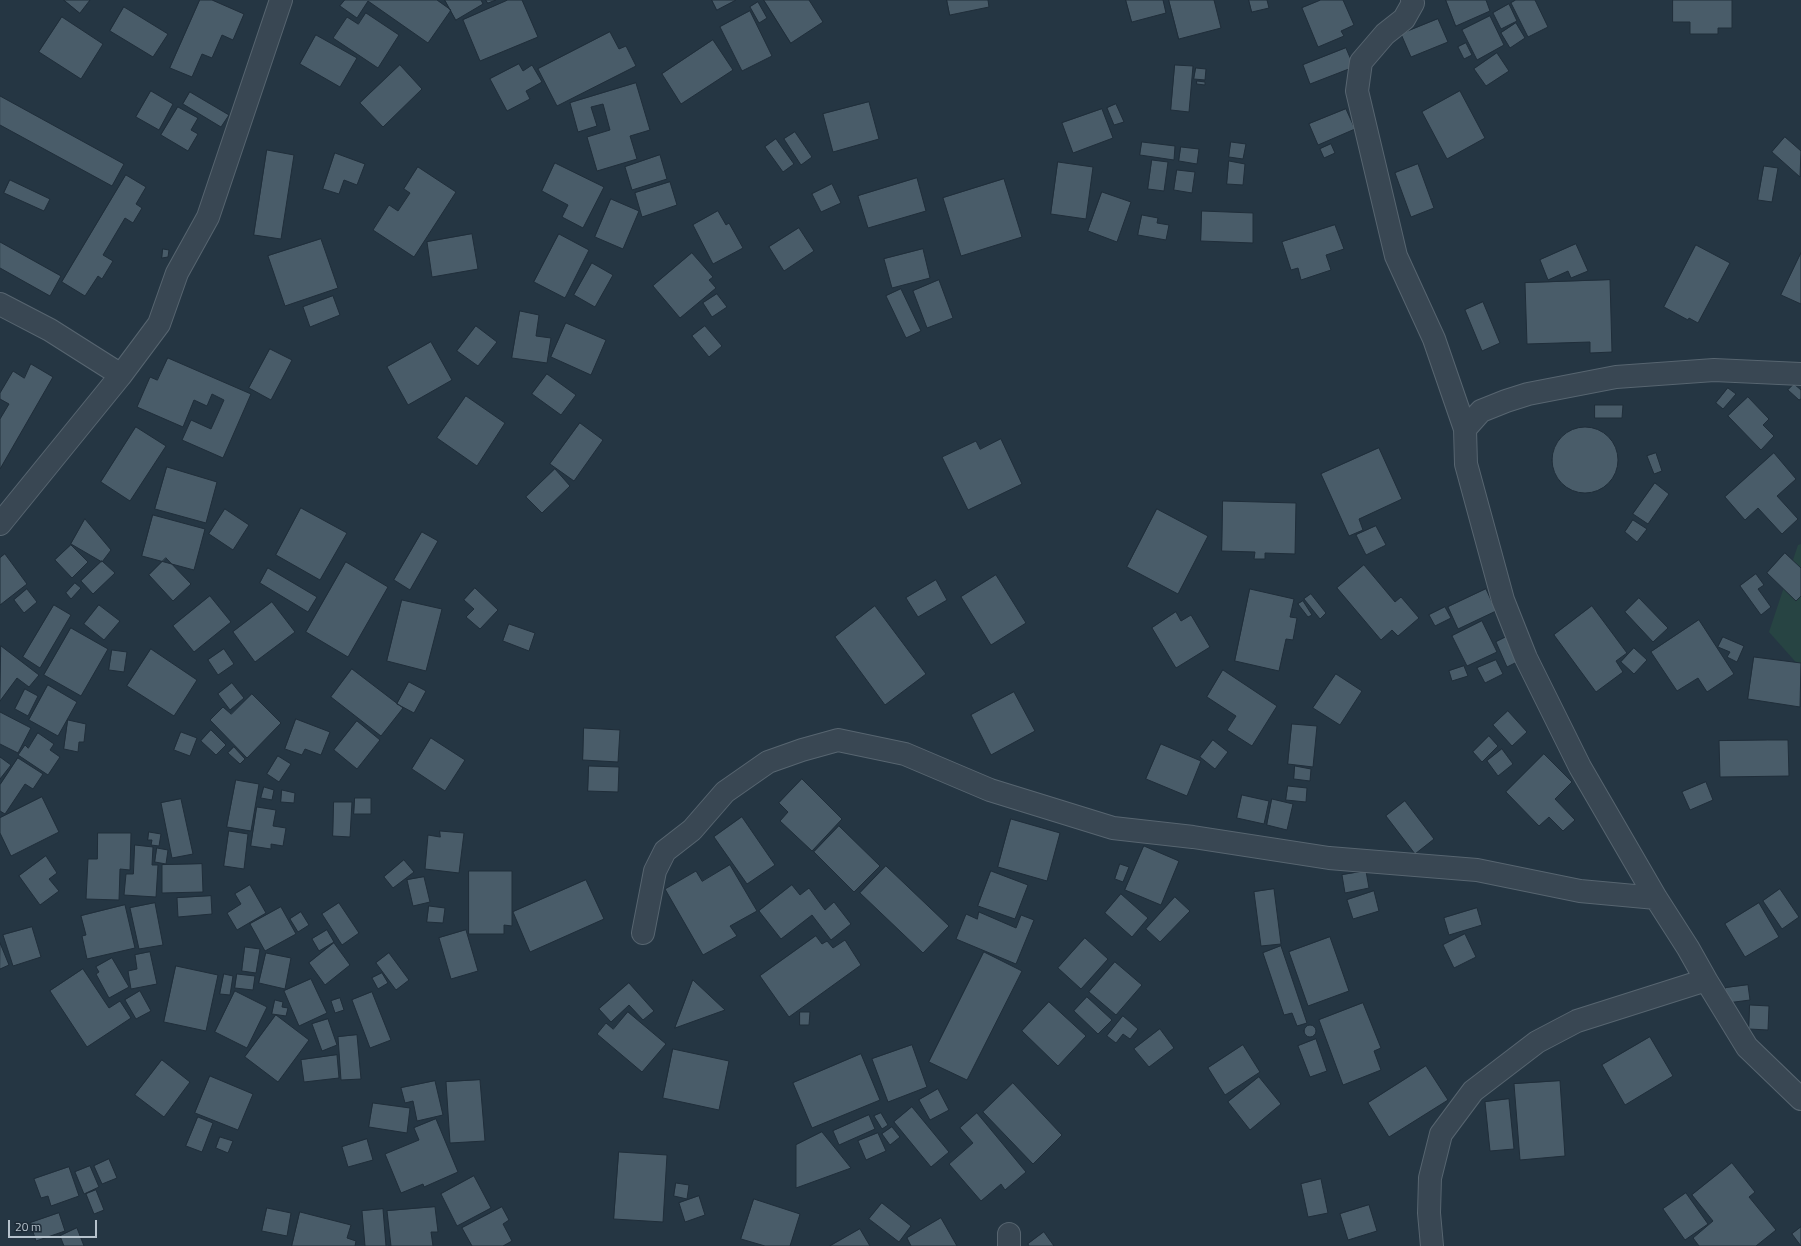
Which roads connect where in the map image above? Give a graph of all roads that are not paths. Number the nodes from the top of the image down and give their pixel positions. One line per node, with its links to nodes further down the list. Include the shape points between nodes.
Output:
1 (281, 0): 5 (street, via 208,217 177,273 159,324)
2 (1412, 0): 6 (street, via 1413,3 1404,19 1385,34 1361,62 1357,91 1396,256 1434,339)
3 (0, 304): 5 (street, via 50,330)
4 (1801, 374): 6 (street, via 1714,370 1616,377 1528,394 1506,401 1481,411)
5 (121, 375): 7 (street)
6 (1465, 429): 8 (street, via 1466,464 1503,600 1526,658 1580,767)
7 (0, 524)
8 (1656, 898): 9 (street, via 1580,891 1477,870 1329,858 1193,837 1113,828 990,790 905,754 838,740 768,762 725,792 692,830 665,851 655,871); 10 (street)
9 (643, 933)
10 (1706, 980): 11 (street, via 1746,1047); 12 (street, via 1578,1021 1536,1042 1473,1091 1441,1134 1430,1178 1429,1213)
11 (1801, 1099)
12 (1432, 1246)

